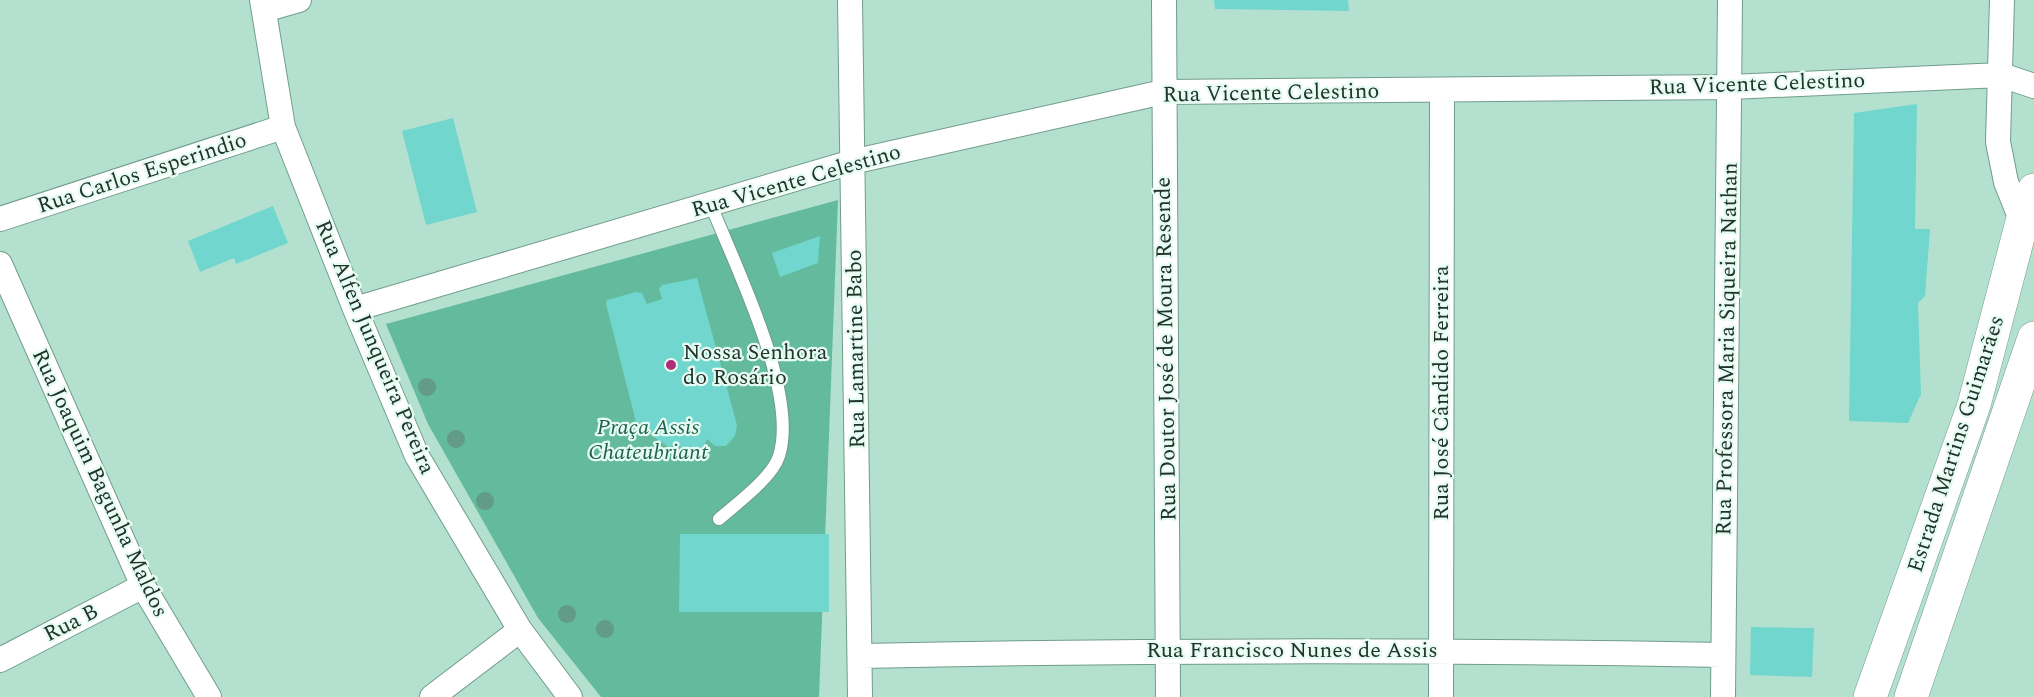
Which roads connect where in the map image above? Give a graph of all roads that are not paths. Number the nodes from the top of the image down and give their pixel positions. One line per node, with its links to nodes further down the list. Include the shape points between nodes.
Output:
1 (299, 0): 6 (street)
2 (850, 0): 13 (street, Rua Lamartine Babo)
3 (1164, 0): 11 (street, Rua Doutor José de Moura Resende)
4 (1730, 0): 9 (street, Rua Professora Maria Siqueira Nathan)
5 (2002, 0): 7 (street)
6 (263, 5): 12 (street, Rua Alfen Junqueira Pereira)
7 (2001, 75): 8 (street, Rua Vicente Celestino); 9 (street, Rua Vicente Celestino); 17 (street, via 1996,110 1998,142 2006,182)
8 (2034, 86)
9 (1731, 87): 10 (street, Rua Vicente Celestino); 26 (street, Rua Professora Maria Siqueira Nathan)
10 (1442, 90): 11 (street, Rua Vicente Celestino); 25 (street, Rua José Cândido Ferreira)
11 (1163, 92): 13 (street, Rua Vicente Celestino); 24 (street, Rua Doutor José de Moura Resende)
12 (283, 127): 16 (street, Rua Carlos Esperindio); 19 (street, Rua Alfen Junqueira Pereira)
13 (852, 162): 15 (street, Rua Vicente Celestino); 27 (street, Rua Lamartine Babo)
14 (2034, 190): 17 (main road, Estrada Martins Guimarães)
15 (711, 205): 19 (street, Rua Vicente Celestino); 21 (lane, via 771,355 783,409 779,457 748,494)
16 (0, 219)
17 (2028, 224): 36 (main road, Estrada Martins Guimarães, via 1974,405)
18 (0, 264): 22 (street, Rua Joaquim Bagunha Maldos)
19 (355, 309): 23 (street, Rua Alfen Junqueira Pereira, via 417,456)
20 (2034, 338): 37 (main road, Estrada Martins Guimarães)
21 (719, 519)
22 (143, 586): 28 (street, Rua B); 29 (street, Rua Joaquim Bagunha Maldos)
23 (520, 630): 30 (street); 31 (street, Rua Alfen Junqueira Pereira)
24 (1169, 650): 25 (street, Rua Francisco Nunes de Assis); 27 (street, Rua Francisco Nunes de Assis); 33 (street, Rua Doutor José de Moura Resende)
25 (1441, 650): 26 (street, Rua Francisco Nunes de Assis); 34 (street, Rua José Cândido Ferreira)
26 (1723, 655): 35 (street, Rua Professora Maria Siqueira Nathan)
27 (861, 656): 32 (street, Rua Lamartine Babo)
28 (0, 660)
29 (209, 697)
30 (432, 697)
31 (570, 697)
32 (860, 697)
33 (1168, 697)
34 (1441, 697)
35 (1723, 697)
36 (1870, 697)
37 (1911, 697)

